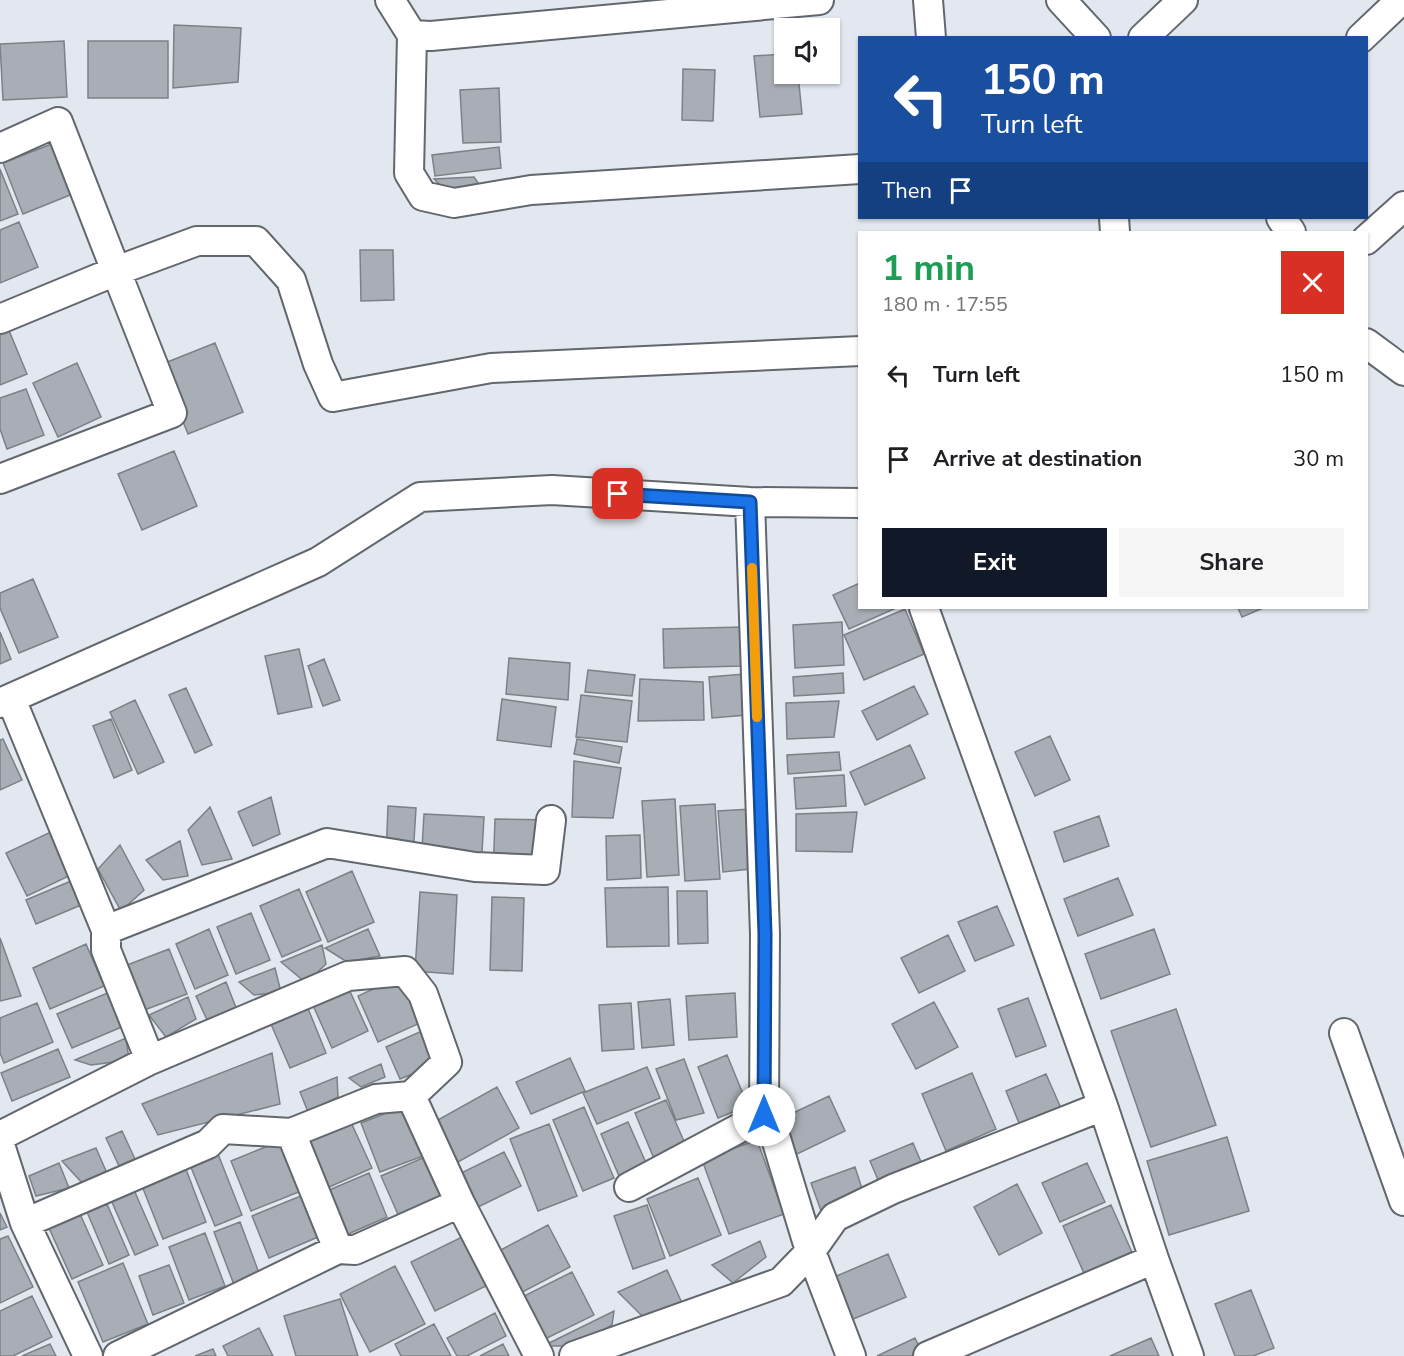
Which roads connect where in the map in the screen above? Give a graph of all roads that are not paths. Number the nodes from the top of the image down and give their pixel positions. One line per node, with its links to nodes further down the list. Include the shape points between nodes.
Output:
1 (390, 0): 7 (street)
2 (819, 0): 7 (street)
3 (928, 0): 8 (street)
4 (1061, 0): 9 (street)
5 (1183, 0): 10 (street)
6 (1401, 0): 11 (street)
7 (412, 35): 13 (street, via 409,173 423,196 454,203 531,190)
8 (931, 36)
9 (1094, 36)
10 (1145, 36)
11 (1363, 36)
12 (0, 148): 16 (street, via 58,122)
13 (858, 169)
14 (1404, 206): 15 (street)
15 (1368, 238)
16 (116, 271): 17 (street); 19 (street, via 197,241 256,241 291,280 333,397 491,368); 21 (street, via 172,413)
17 (0, 319)
18 (1368, 344): 20 (street)
19 (858, 351)
20 (1404, 371)
21 (0, 479)
22 (750, 502): 23 (street); 25 (street, via 552,490 420,497 318,562); 32 (street, via 765,934)
23 (858, 503)
24 (924, 609): 31 (street)
25 (5, 701): 27 (street)
26 (551, 820): 27 (street, via 545,870 475,867 327,843)
27 (106, 930): 29 (street, via 106,950)
28 (1344, 1033): 37 (street)
29 (150, 1060): 30 (street, via 348,976 405,971 423,994 447,1062); 34 (street)
30 (411, 1096): 33 (street, via 376,1099); 38 (street)
31 (1103, 1106): 41 (street, via 893,1189 835,1217); 42 (street)
32 (764, 1115): 36 (street); 41 (street, via 770,1119)
33 (291, 1133): 39 (street, via 223,1129 208,1144); 40 (street)
34 (0, 1136)
35 (0, 1145): 39 (street)
36 (629, 1187)
37 (1404, 1201)
38 (460, 1203): 40 (street, via 355,1250); 45 (street)
39 (25, 1223): 43 (street)
40 (339, 1249): 44 (street)
41 (811, 1251): 46 (street, via 781,1282); 47 (street)
42 (1154, 1259): 48 (street); 49 (street)
43 (88, 1356)
44 (118, 1356)
45 (539, 1356)
46 (574, 1356)
47 (851, 1356)
48 (928, 1356)
49 (1189, 1356)

